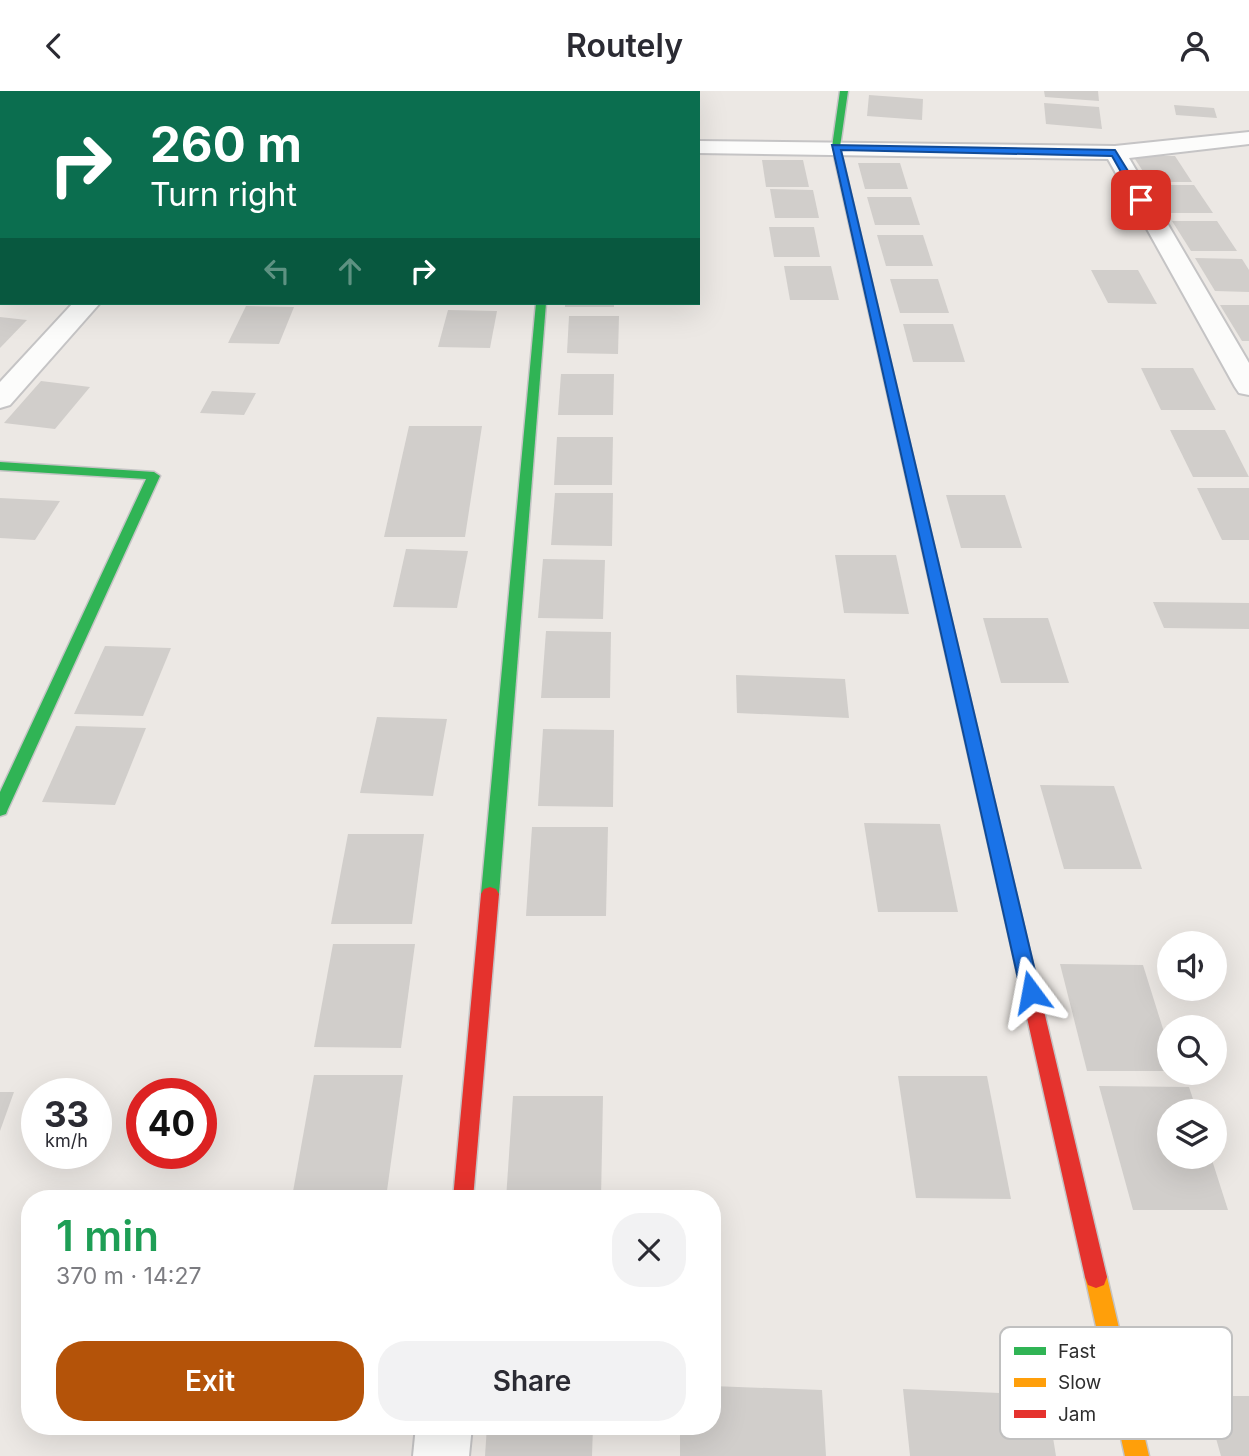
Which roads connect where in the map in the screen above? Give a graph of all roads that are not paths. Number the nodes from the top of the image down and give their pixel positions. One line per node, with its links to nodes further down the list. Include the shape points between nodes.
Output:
1 (844, 91): 4 (street)
2 (1249, 138): 5 (street)
3 (700, 146): 4 (street)
4 (836, 147): 5 (street); 13 (street)
5 (1115, 153): 8 (street)
6 (85, 305): 9 (street)
7 (541, 305): 12 (street)
8 (1249, 387)
9 (0, 400)
10 (0, 466): 11 (street, via 154,476)
11 (0, 809)
12 (464, 1190)
13 (1108, 1327)
14 (442, 1435): 15 (street)
15 (441, 1456)

